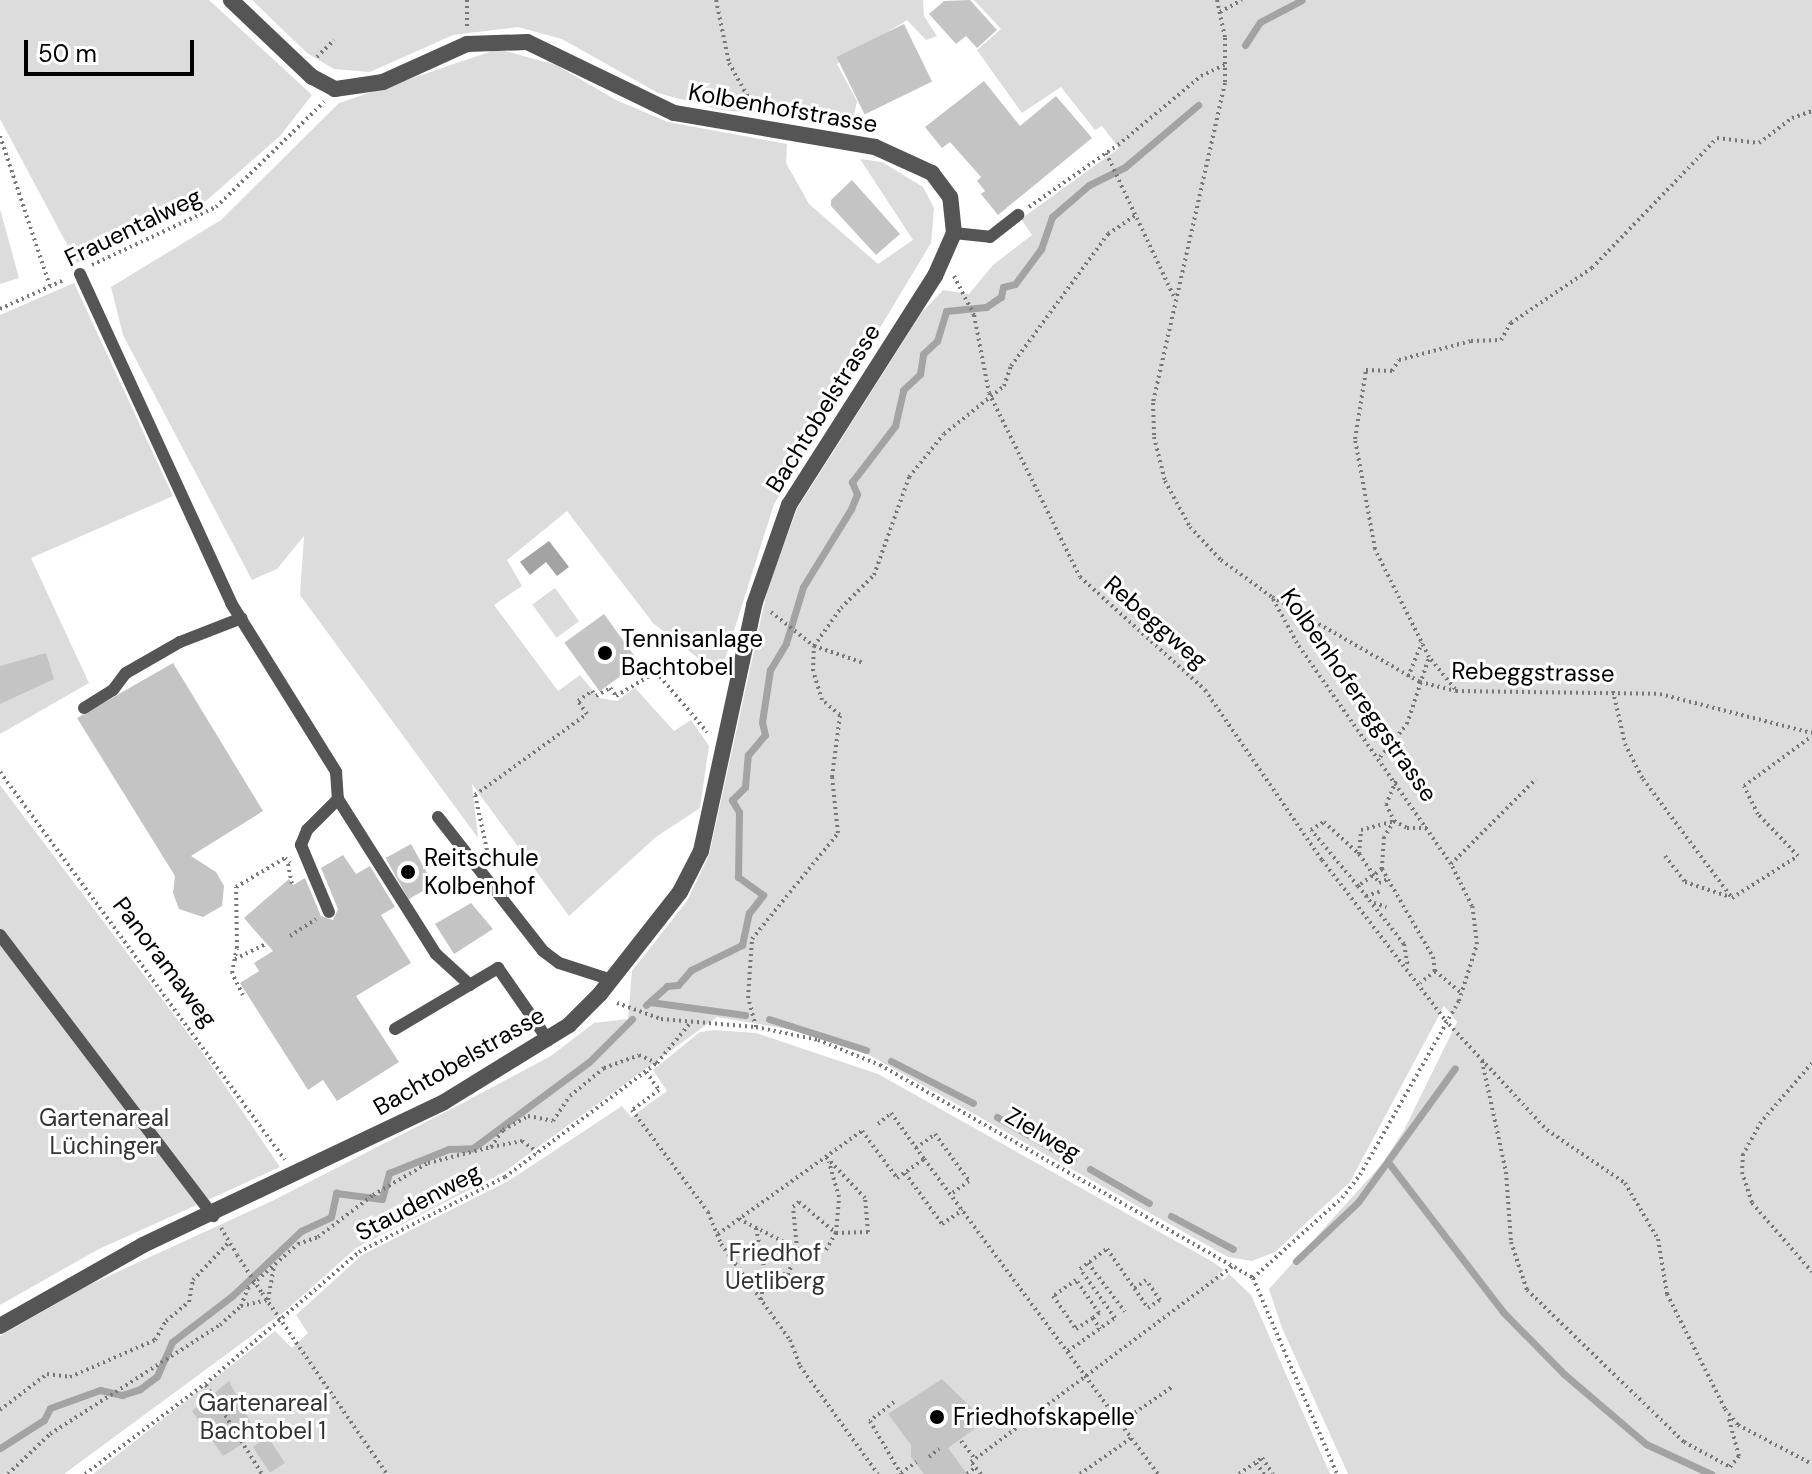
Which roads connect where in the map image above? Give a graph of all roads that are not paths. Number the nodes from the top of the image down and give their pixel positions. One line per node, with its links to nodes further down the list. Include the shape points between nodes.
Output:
1 (231, 0): 3 (street, Kolbenhofstrasse, via 312,77 335,89 383,82 467,44 527,42 674,113 857,143 917,163 950,197)
2 (1018, 215): 3 (lane, via 990,237)
3 (954, 233): 11 (street, Bachtobelstrasse, via 935,276 789,505 759,588 701,851 680,892)
4 (80, 274): 5 (lane)
5 (242, 618): 6 (lane, via 126,673 113,690); 7 (lane, via 336,772)
6 (84, 708)
7 (338, 799): 9 (lane, via 303,834 302,856); 12 (lane, via 436,954)
8 (438, 817): 11 (lane, via 551,957)
9 (329, 912)
10 (0, 935): 15 (lane)
11 (612, 980): 14 (street, Bachtobelstrasse)
12 (470, 985): 13 (lane); 14 (lane, via 498,968)
13 (395, 1029)
14 (548, 1040): 15 (street, Bachtobelstrasse, via 444,1102)
15 (213, 1216): 16 (street, Bachtobelstrasse, via 143,1245)
16 (0, 1326)

